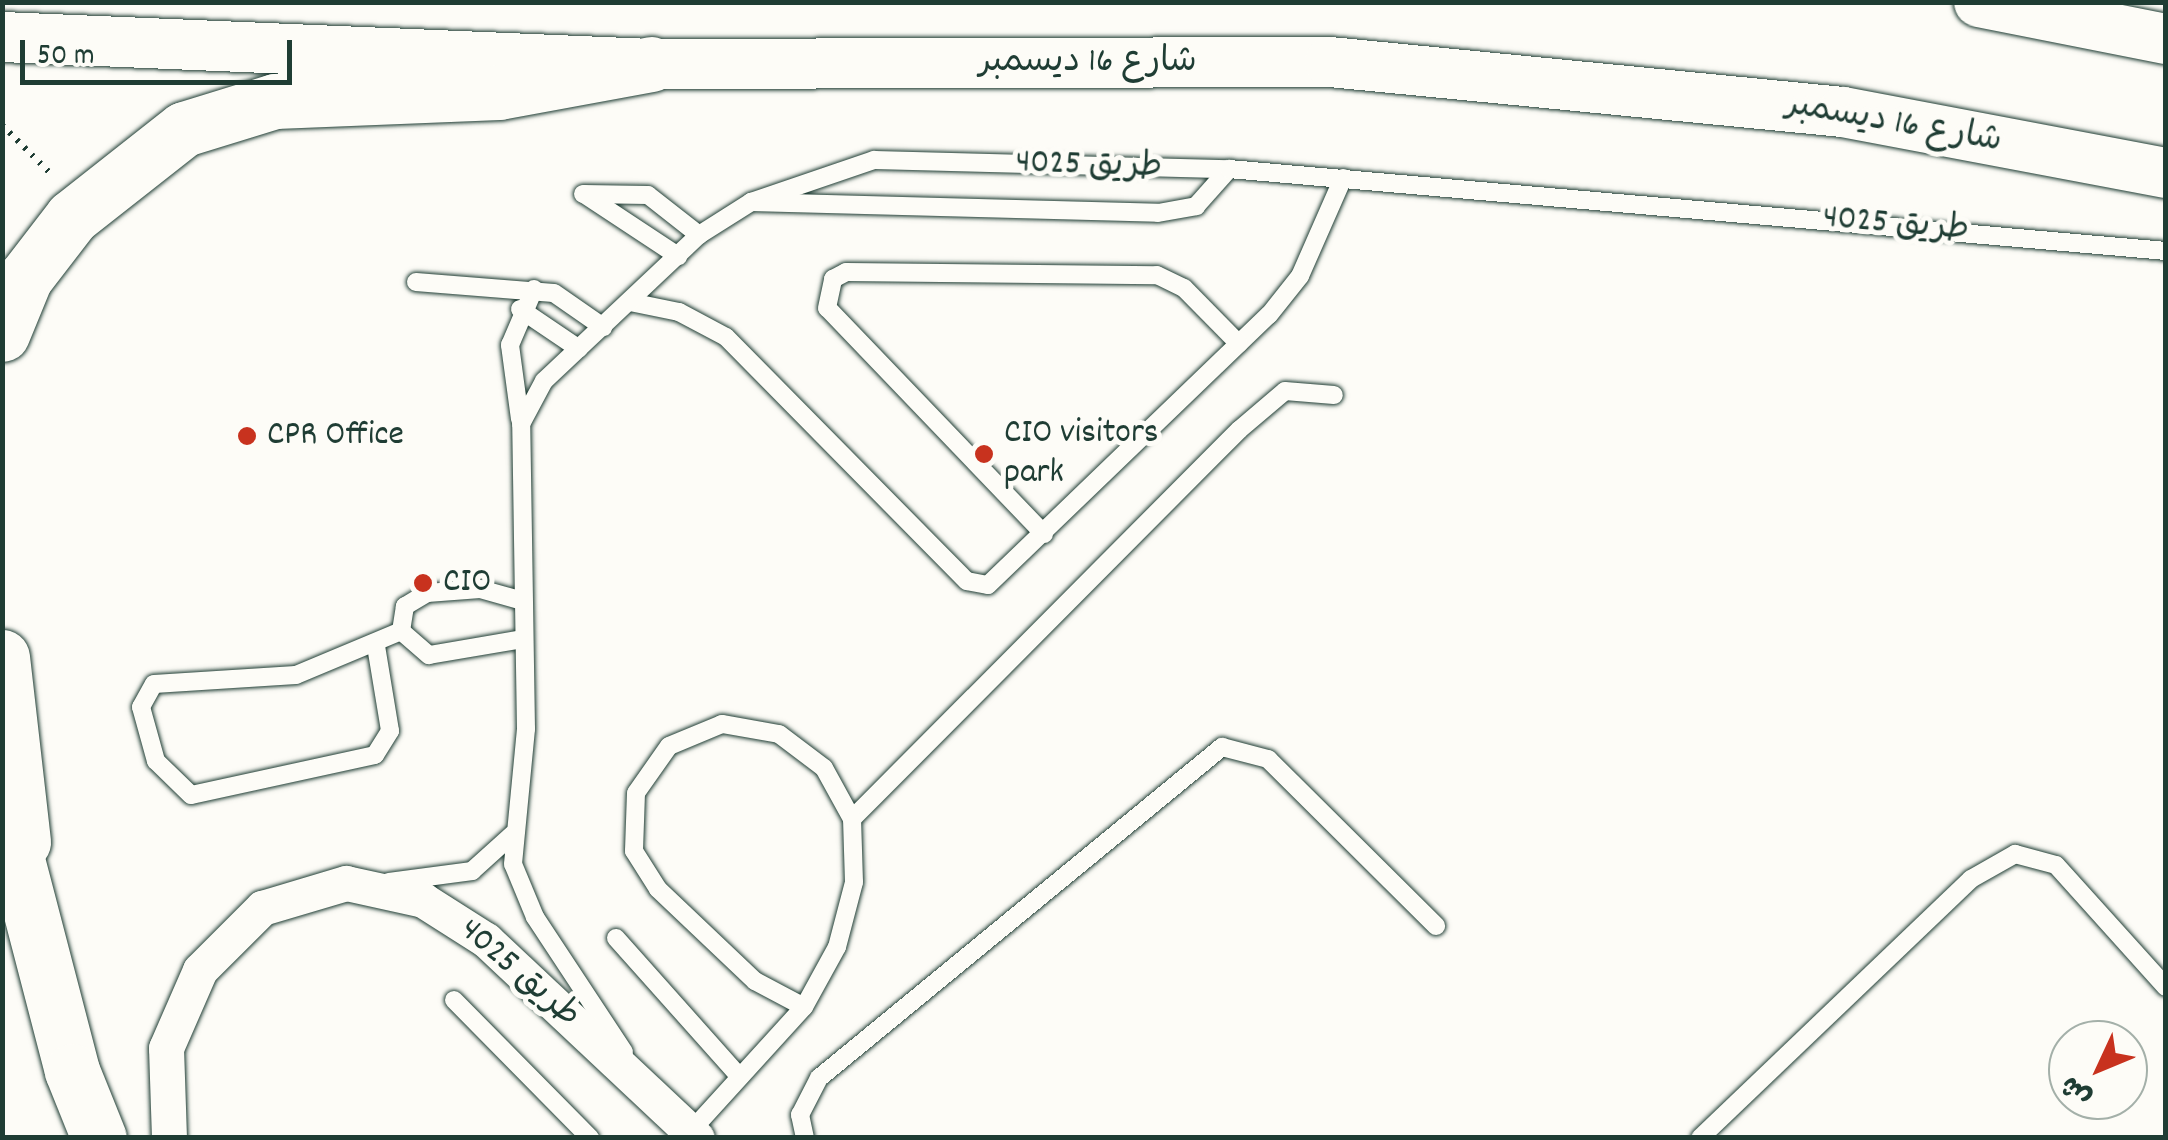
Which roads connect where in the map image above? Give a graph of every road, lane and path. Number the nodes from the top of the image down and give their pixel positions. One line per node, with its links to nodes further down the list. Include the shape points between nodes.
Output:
1 (1979, 2): 3 (main road)
2 (2, 37): 4 (main road, شارع 16 ديسمبر)
3 (2166, 39)
4 (651, 64): 7 (main road, شارع 16 ديسمبر, via 1330,62 1488,73 1843,112); 10 (main road, via 499,92 274,101 184,128)
5 (2, 125): 10 (path)
6 (1229, 169): 8 (lane, طريق 4025); 9 (lane, طريق 4025, via 874,160); 9 (lane, via 1196,206 1158,212)
7 (2166, 173)
8 (1343, 178): 12 (lane, طريق 4025); 20 (lane, via 1300,276)
9 (751, 202): 11 (lane, طريق 4025)
10 (82, 206): 19 (main road, via 25,278)
11 (698, 235): 13 (lane, طريق 4025); 13 (lane, via 648,195 583,194)
12 (2166, 251)
13 (678, 256): 16 (lane, طريق 4025)
14 (416, 282): 15 (lane)
15 (534, 289): 17 (lane); 18 (lane, via 572,301)
16 (630, 302): 18 (lane, طريق 4025); 24 (lane, via 679,312 726,337 966,581 995,582)
17 (520, 309): 21 (lane); 23 (lane, via 510,345)
18 (603, 327): 21 (lane, طريق 4025)
19 (2, 334)
20 (1239, 344): 24 (lane); 24 (lane, via 1184,288 1158,275 846,272 832,279 827,308)
21 (579, 349): 23 (lane, طريق 4025, via 536,392)
22 (1334, 395): 31 (lane, via 1285,391 1239,430)
23 (520, 424): 25 (lane, طريق 4025)
24 (1044, 534)
25 (524, 601): 26 (lane, via 480,589 427,593 405,606); 27 (lane, طريق 4025)
26 (400, 631): 27 (lane, via 429,655); 28 (lane)
27 (524, 638): 32 (lane, طريق 4025)
28 (376, 646): 28 (lane, via 390,730 376,755 191,795 156,761 141,706 154,684 296,675)
29 (2, 657): 35 (main road)
30 (2, 802): 35 (main road)
31 (852, 818): 39 (lane, via 854,882 837,947); 39 (lane, via 824,768 779,734 722,724 669,746 636,794 634,850 658,889 754,981)
32 (514, 834): 33 (lane, طريق 4025, via 472,871); 41 (lane, طريق 4025, via 522,892)
33 (377, 883): 41 (street, طريق 4025, via 486,940); 44 (street, طريق 4025, via 302,890 262,908 200,970 166,1048)
34 (1436, 926): 46 (lane, via 1268,759 1222,746 818,1078 800,1115)
35 (17, 927): 43 (main road)
36 (616, 938): 40 (lane)
37 (2166, 987): 47 (lane, via 2056,865 2015,854 1971,880)
38 (454, 1000): 45 (lane)
39 (804, 1007): 40 (lane)
40 (740, 1077): 42 (lane)
41 (646, 1087): 42 (street, طريق 4025)
42 (694, 1134)
43 (99, 1138)
44 (169, 1138)
45 (590, 1138)
46 (805, 1138)
47 (1700, 1138)

